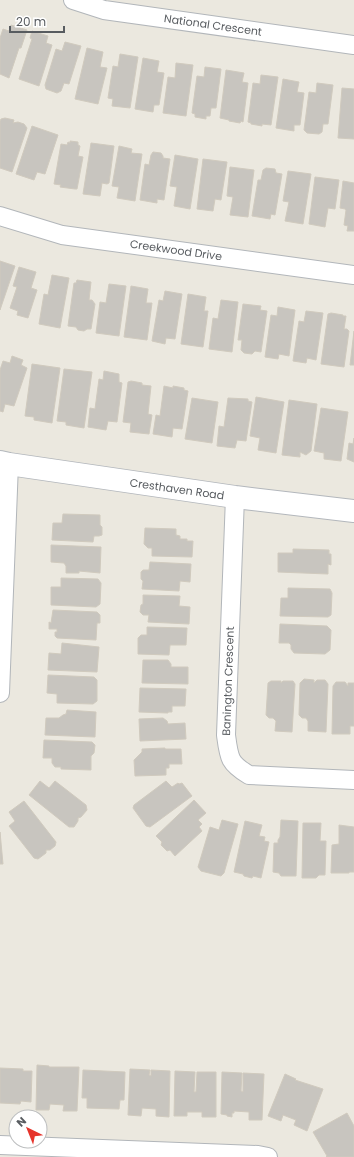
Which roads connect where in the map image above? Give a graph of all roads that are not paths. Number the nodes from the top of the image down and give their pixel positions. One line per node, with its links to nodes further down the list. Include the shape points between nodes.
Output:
1 (73, 0): 2 (street, National Crescent, via 104,10)
2 (354, 45)
3 (0, 216): 4 (street, Creekwood Drive, via 62,235)
4 (354, 275)
5 (5, 463): 6 (street, Cresthaven Road); 8 (street)
6 (235, 497): 7 (street, Cresthaven Road); 9 (street, Banington Crescent, via 226,735 228,756 237,768 249,775)
7 (354, 511)
8 (0, 693)
9 (354, 780)
10 (0, 1145): 11 (street)
11 (84, 1152): 12 (street)
12 (268, 1157)

